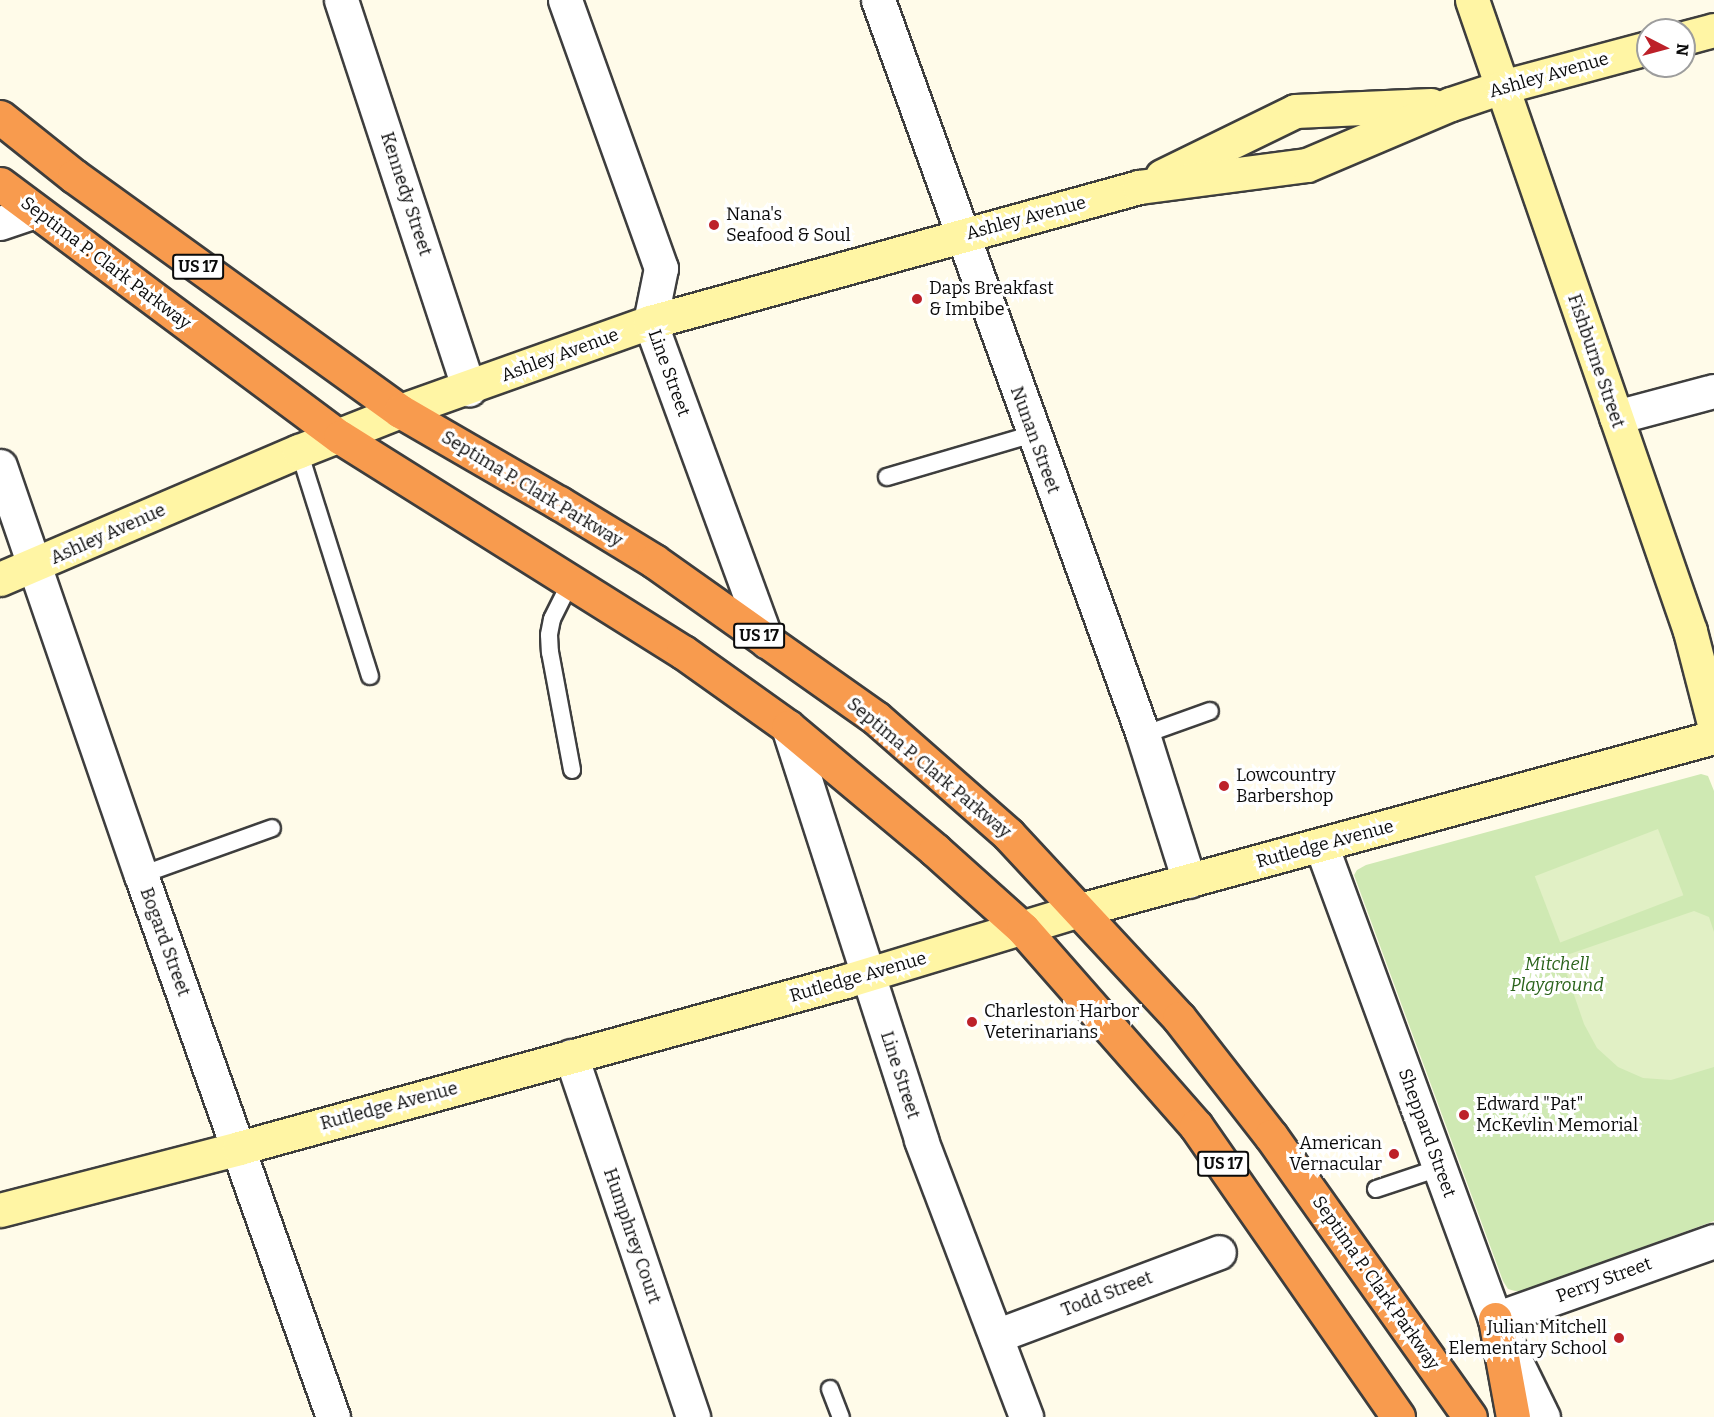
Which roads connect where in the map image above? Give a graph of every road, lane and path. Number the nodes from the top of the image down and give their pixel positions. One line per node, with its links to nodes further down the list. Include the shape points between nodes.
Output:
1 (341, 0): 17 (street, Kennedy Street)
2 (565, 0): 16 (street, Line Street, via 661,268)
3 (878, 0): 15 (street, Nunan Street)
4 (1472, 0): 8 (street, Fishburne Street)
5 (1714, 30): 6 (street)
6 (1696, 35)
7 (1636, 51): 8 (street, Ashley Avenue)
8 (1502, 87): 9 (street, Ashley Avenue); 20 (street, Fishburne Street)
9 (1451, 104): 12 (street, Ashley Avenue, via 1307,165); 12 (street, Ashley Avenue, via 1295,111)
10 (0, 117): 19 (highway, Septima P. Clark Parkway / US 17, via 74,176)
11 (0, 184): 13 (highway, Septima P. Clark Parkway / US 17)
12 (1139, 187): 15 (street, Ashley Avenue)
13 (34, 211): 14 (street); 22 (highway, Septima P. Clark Parkway / US 17)
14 (0, 222)
15 (961, 236): 16 (street, Ashley Avenue); 21 (street, Nunan Street)
16 (650, 322): 17 (street, Ashley Avenue); 29 (street, Line Street)
17 (469, 389): 19 (street, Ashley Avenue)
18 (1714, 391): 20 (street)
19 (400, 411): 22 (street, Ashley Avenue); 29 (highway, Septima P. Clark Parkway / US 17, via 625,544)
20 (1616, 417): 32 (street, Fishburne Street, via 1690,631)
21 (1033, 434): 25 (lane); 34 (street, Nunan Street)
22 (340, 437): 23 (street, Ashley Avenue); 28 (highway, Septima P. Clark Parkway / US 17)
23 (299, 451): 26 (street, Ashley Avenue); 30 (lane)
24 (0, 466): 26 (street, Bogard Street)
25 (887, 477)
26 (34, 566): 27 (street, Ashley Avenue); 39 (street, Bogard Street)
27 (0, 579)
28 (571, 580): 33 (highway, Septima P. Clark Parkway / US 17, via 683,652); 36 (lane, via 552,619 549,635)
29 (767, 641): 41 (highway, Septima P. Clark Parkway / US 17, via 876,718 1008,834)
30 (370, 676)
31 (1210, 711): 34 (lane)
32 (1714, 724)
33 (788, 727): 42 (highway, Septima P. Clark Parkway / US 17, via 869,792); 43 (street, Line Street)
34 (1143, 735): 40 (street, Nunan Street)
35 (1714, 737): 38 (street, Rutledge Avenue)
36 (572, 770)
37 (272, 828): 39 (lane)
38 (1321, 845): 40 (street, Rutledge Avenue); 46 (street, Sheppard Street)
39 (141, 875): 45 (street, Bogard Street)
40 (1189, 881): 41 (street, Rutledge Avenue)
41 (1080, 910): 42 (street, Rutledge Avenue); 59 (highway, Septima P. Clark Parkway / US 17, via 1179,1018 1271,1136)
42 (1023, 929): 43 (street, Rutledge Avenue); 58 (highway, Septima P. Clark Parkway / US 17, via 1196,1126)
43 (866, 975): 44 (street, Rutledge Avenue); 52 (street, Line Street, via 921,1140)
44 (571, 1056): 45 (street, Rutledge Avenue); 55 (street, Humphrey Court)
45 (239, 1148): 48 (street, Rutledge Avenue); 54 (street, Bogard Street)
46 (1439, 1168): 47 (lane); 51 (street, Sheppard Street)
47 (1376, 1189)
48 (0, 1210)
49 (1714, 1241): 51 (street, Perry Street)
50 (1219, 1252): 52 (street, Todd Street)
51 (1495, 1319): 60 (highway); 61 (street, Sheppard Street)
52 (996, 1336): 57 (street, Line Street)
53 (831, 1389): 56 (lane)
54 (333, 1417)
55 (693, 1417)
56 (841, 1417)
57 (1026, 1417)
58 (1398, 1417)
59 (1470, 1417)
60 (1513, 1417)
61 (1543, 1417)

